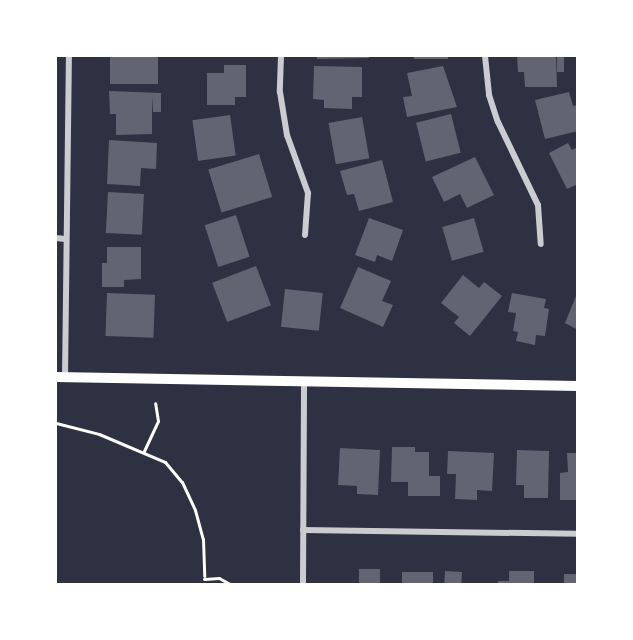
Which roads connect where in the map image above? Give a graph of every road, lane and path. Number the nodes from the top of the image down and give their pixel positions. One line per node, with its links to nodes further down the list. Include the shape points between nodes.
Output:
1 (69, 56): 6 (street)
2 (281, 56): 4 (street, via 280,92 287,135 308,193)
3 (485, 56): 7 (street, via 489,95 498,122 538,205)
4 (305, 235)
5 (56, 238): 6 (street)
6 (65, 239): 8 (street)
7 (541, 244)
8 (60, 377): 9 (main road)
9 (304, 382): 10 (main road); 14 (street)
10 (578, 386)
11 (154, 403): 13 (path, via 158,421)
12 (56, 423): 13 (path)
13 (144, 451): 16 (path, via 165,462 182,482 203,539)
14 (303, 530): 15 (street); 19 (street)
15 (578, 534)
16 (204, 577): 17 (path); 18 (path, via 219,578)
17 (204, 585)
18 (230, 585)
19 (303, 585)

